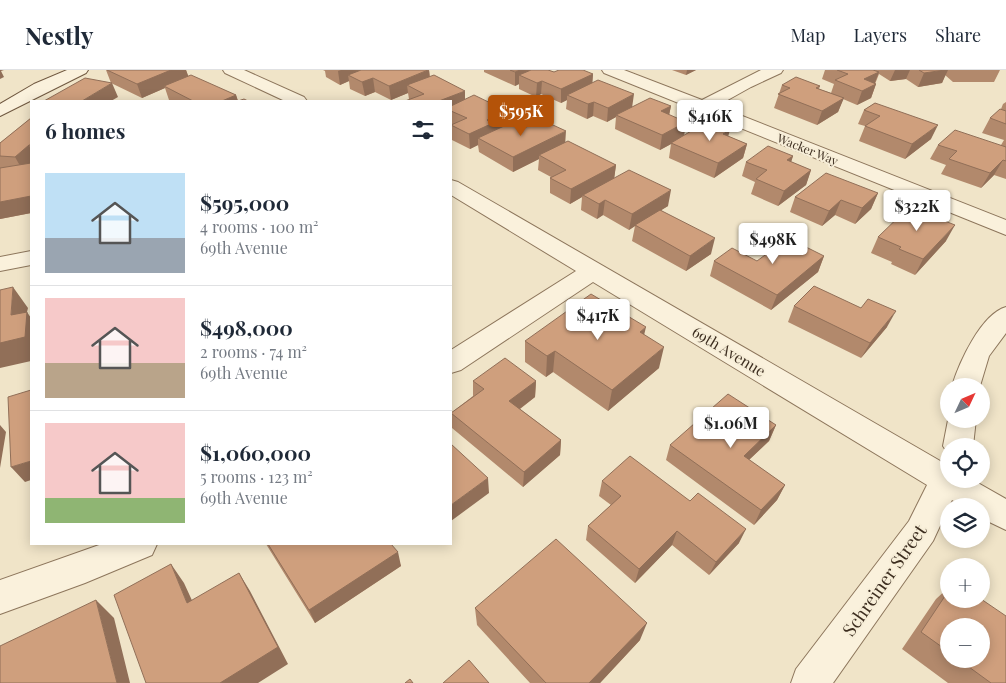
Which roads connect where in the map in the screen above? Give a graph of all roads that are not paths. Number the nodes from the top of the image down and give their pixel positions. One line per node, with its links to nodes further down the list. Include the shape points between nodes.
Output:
1 (80, 70): 7 (street)
2 (231, 70): 5 (street)
3 (610, 70): 6 (street, Wacker Way)
4 (775, 70): 6 (street)
5 (296, 100)
6 (702, 107): 9 (street, Wacker Way)
7 (0, 111)
8 (452, 187): 12 (street, 69th Avenue)
9 (1006, 228)
10 (30, 258): 11 (street)
11 (0, 264)
12 (593, 271): 14 (street); 16 (street, 69th Avenue)
13 (1006, 315): 15 (street, via 976,354)
14 (452, 362)
15 (968, 378)
16 (940, 473)
17 (942, 488): 22 (street, Schreiner Street, via 921,531)
18 (964, 488): 19 (street, 69th Avenue)
19 (1006, 516)
20 (138, 545): 21 (street)
21 (0, 598)
22 (810, 683)

